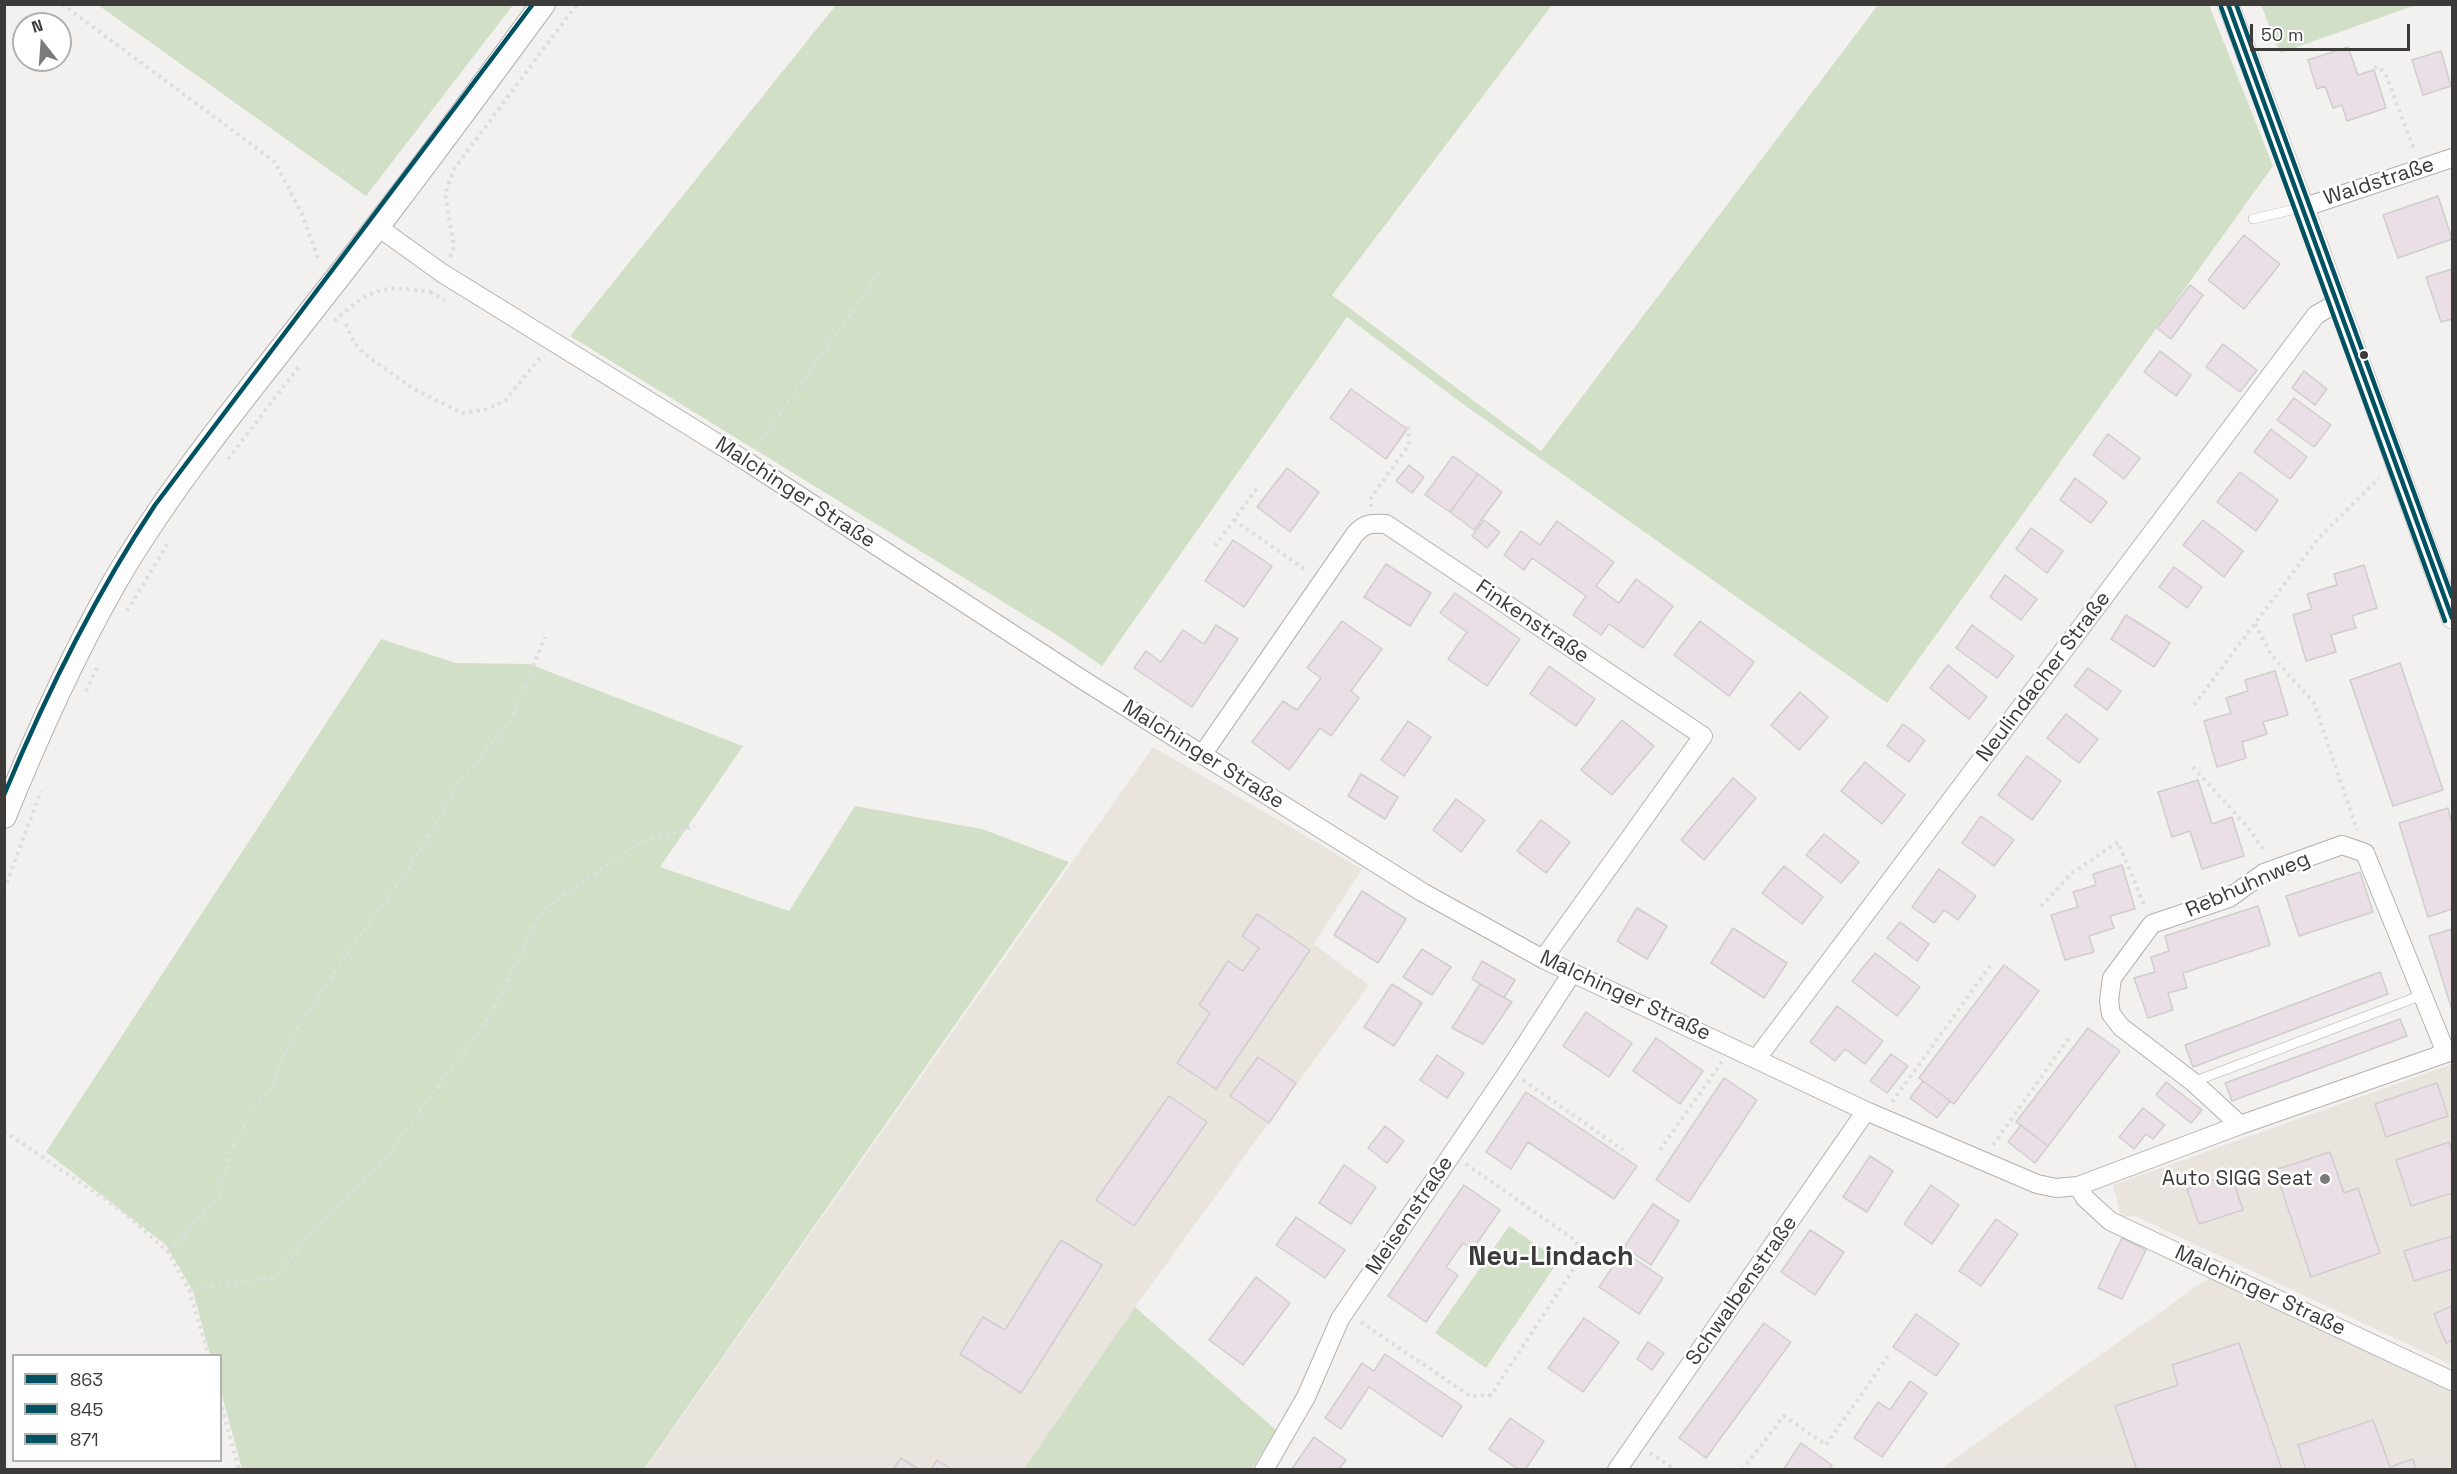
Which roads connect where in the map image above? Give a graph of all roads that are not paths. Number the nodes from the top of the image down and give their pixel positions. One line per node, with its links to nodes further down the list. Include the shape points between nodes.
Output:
1 (543, 4): 6 (main road)
2 (2228, 4): 4 (street)
3 (2452, 158): 4 (street, Waldstraße)
4 (2305, 207): 5 (lane); 7 (street)
5 (2253, 219)
6 (378, 227): 9 (street, Malchinger Straße, via 442,273 746,461); 10 (main road, via 168,497 72,662)
7 (2337, 303): 8 (street); 15 (street, Neulindacher Straße, via 2316,315)
8 (2452, 618)
9 (1202, 755): 11 (street, Malchinger Straße, via 1422,892); 11 (street, Finkenstraße, via 1355,534 1371,523 1386,524 1703,736)
10 (4, 816)
11 (1544, 958): 12 (street, Malchinger Straße)
12 (1572, 973): 15 (street, Malchinger Straße); 21 (street, Meisenstraße, via 1345,1311 1306,1397)
13 (2422, 995): 14 (street); 16 (lane); 16 (street, Rebhuhnweg, via 2366,853 2342,845 2264,873 2229,898 2152,924 2112,978 2111,1014 2121,1027)
14 (2449, 1052): 18 (street, Malchinger Straße)
15 (1757, 1058): 17 (street, Malchinger Straße)
16 (2193, 1082): 18 (street)
17 (1873, 1114): 19 (street, Malchinger Straße, via 2037,1184 2056,1188); 22 (street, Schwalbenstraße)
18 (2240, 1125): 19 (street, Malchinger Straße)
19 (2078, 1186): 20 (street, Malchinger Straße, via 2110,1221)
20 (2452, 1382)
21 (1264, 1470)
22 (1617, 1470)

